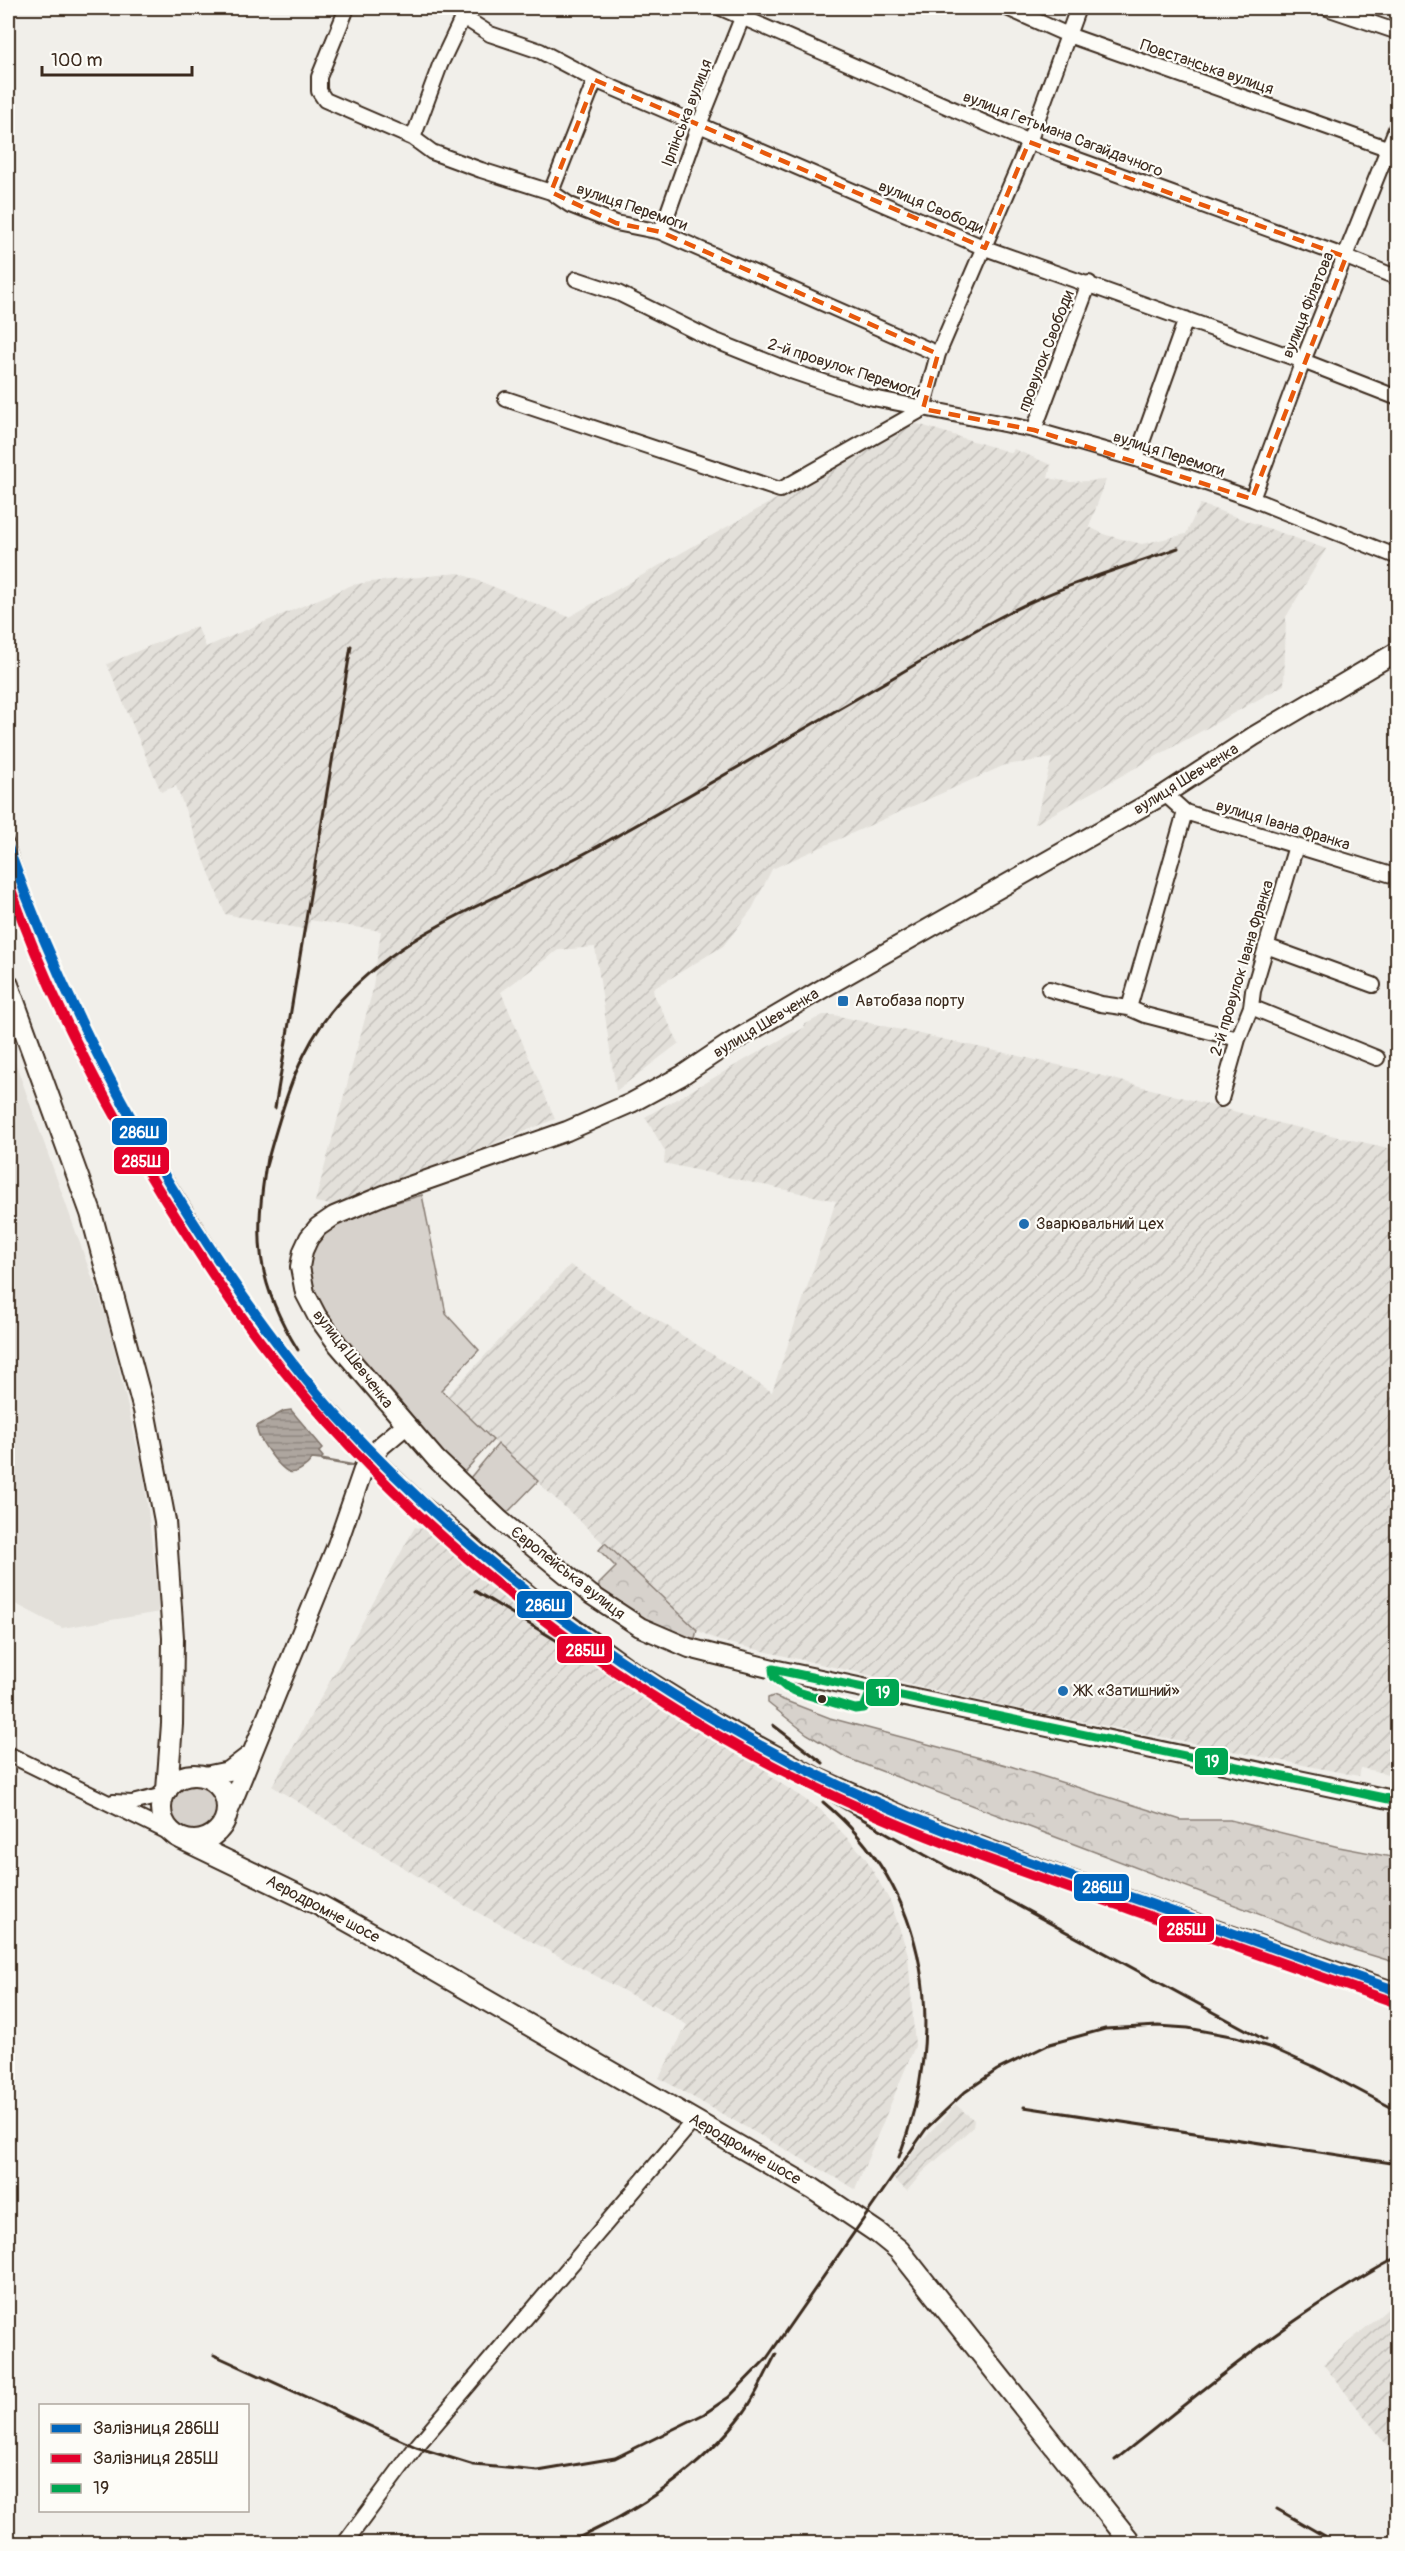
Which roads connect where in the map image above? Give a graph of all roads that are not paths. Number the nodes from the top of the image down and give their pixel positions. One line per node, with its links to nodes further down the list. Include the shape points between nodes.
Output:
1 (347, 8): 13 (street, вулиця Перемоги, via 320,77 319,91 326,100)
2 (721, 8): 7 (street, вулиця Гетьмана Сагайдачного)
3 (1007, 8): 9 (street, Повстанська вулиця)
4 (1078, 8): 9 (street)
5 (1327, 8): 8 (street)
6 (465, 12): 10 (street, вулиця Свободи, via 490,34 540,51); 13 (street)
7 (744, 12): 12 (street, Ірпінська вулиця); 14 (street, вулиця Гетьмана Сагайдачного)
8 (1398, 32)
9 (1068, 35): 14 (street); 15 (street, Повстанська вулиця)
10 (595, 80): 12 (street, вулиця Свободи); 16 (street)
11 (1398, 124): 15 (street, вулиця Філатова)
12 (699, 125): 17 (street, Ірпінська вулиця); 18 (street, вулиця Свободи)
13 (413, 138): 16 (street, вулиця Перемоги, via 432,152)
14 (1029, 142): 18 (street); 19 (street, вулиця Гетьмана Сагайдачного)
15 (1393, 150): 19 (street, вулиця Філатова)
16 (551, 192): 17 (street, вулиця Перемоги, via 570,205 616,223)
17 (661, 232): 24 (street, вулиця Перемоги)
18 (985, 248): 22 (street, вулиця Свободи); 24 (street)
19 (1346, 257): 20 (street, вулиця Гетьмана Сагайдачного); 25 (street, вулиця Філатова)
20 (1398, 278)
21 (576, 279): 28 (street, 2-й провулок Перемоги, via 618,293 711,339 791,371 868,397)
22 (1089, 283): 23 (street, вулиця Свободи); 29 (street, провулок Свободи)
23 (1186, 319): 25 (street, вулиця Свободи); 30 (street)
24 (938, 354): 28 (street)
25 (1303, 361): 26 (street, вулиця Свободи); 31 (street, вулиця Філатова)
26 (1398, 398)
27 (506, 399): 28 (street, 2-й провулок Перемоги, via 780,490)
28 (923, 409): 29 (street, вулиця Перемоги)
29 (1034, 430): 30 (street, вулиця Перемоги)
30 (1136, 459): 31 (street, вулиця Перемоги)
31 (1252, 499): 32 (street, вулиця Перемоги)
32 (1398, 557)
33 (1398, 651): 34 (main road, вулиця Шевченка)
34 (1165, 794): 35 (street, вулиця Івана Франка); 47 (main road, вулиця Шевченка, via 822,989 631,1103 567,1131 384,1195 318,1227 303,1251 300,1267 305,1293 338,1344)
35 (1185, 812): 36 (street, вулиця Івана Франка); 43 (street)
36 (1296, 846): 37 (street, вулиця Івана Франка); 38 (street, 2-й провулок Івана Франка)
37 (1398, 877)
38 (1266, 946): 40 (street); 42 (street, 2-й провулок Івана Франка)
39 (8, 985): 48 (highway, via 91,1213 144,1410 165,1521 173,1638)
40 (1373, 985)
41 (1049, 989): 43 (street)
42 (1251, 1007): 44 (street, 2-й провулок Івана Франка); 45 (street)
43 (1129, 1008): 44 (street)
44 (1238, 1039): 46 (street, 2-й провулок Івана Франка)
45 (1377, 1058)
46 (1221, 1099)
47 (406, 1425): 49 (main road, via 382,1444 364,1467 338,1545); 54 (main road, Європейська вулиця, via 500,1520 590,1594 640,1627 677,1643 741,1662 872,1691)
48 (172, 1724): 51 (highway, via 178,1749); 52 (highway)
49 (256, 1746): 51 (main road, via 235,1768); 55 (main road)
50 (8, 1754): 53 (street, Аеродромне шосе)
51 (203, 1776): 52 (highway, via 182,1777); 55 (highway, via 221,1788 227,1801)
52 (165, 1793): 53 (street, Аеродромне шосе, via 132,1803); 56 (highway, via 161,1808 164,1821)
53 (100, 1800): 56 (street, Аеродромне шосе)
54 (1398, 1801)
55 (226, 1818): 56 (highway, via 218,1832 207,1839 194,1842); 57 (highway, Аеродромне шосе, via 227,1838 234,1853)
56 (179, 1838): 57 (highway, Аеродромне шосе)
57 (258, 1875): 58 (highway, Аеродромне шосе, via 382,1940)
58 (694, 2120): 59 (street, via 416,2447); 60 (highway, Аеродромне шосе, via 827,2198 898,2250)
59 (344, 2544)
60 (1132, 2544)

